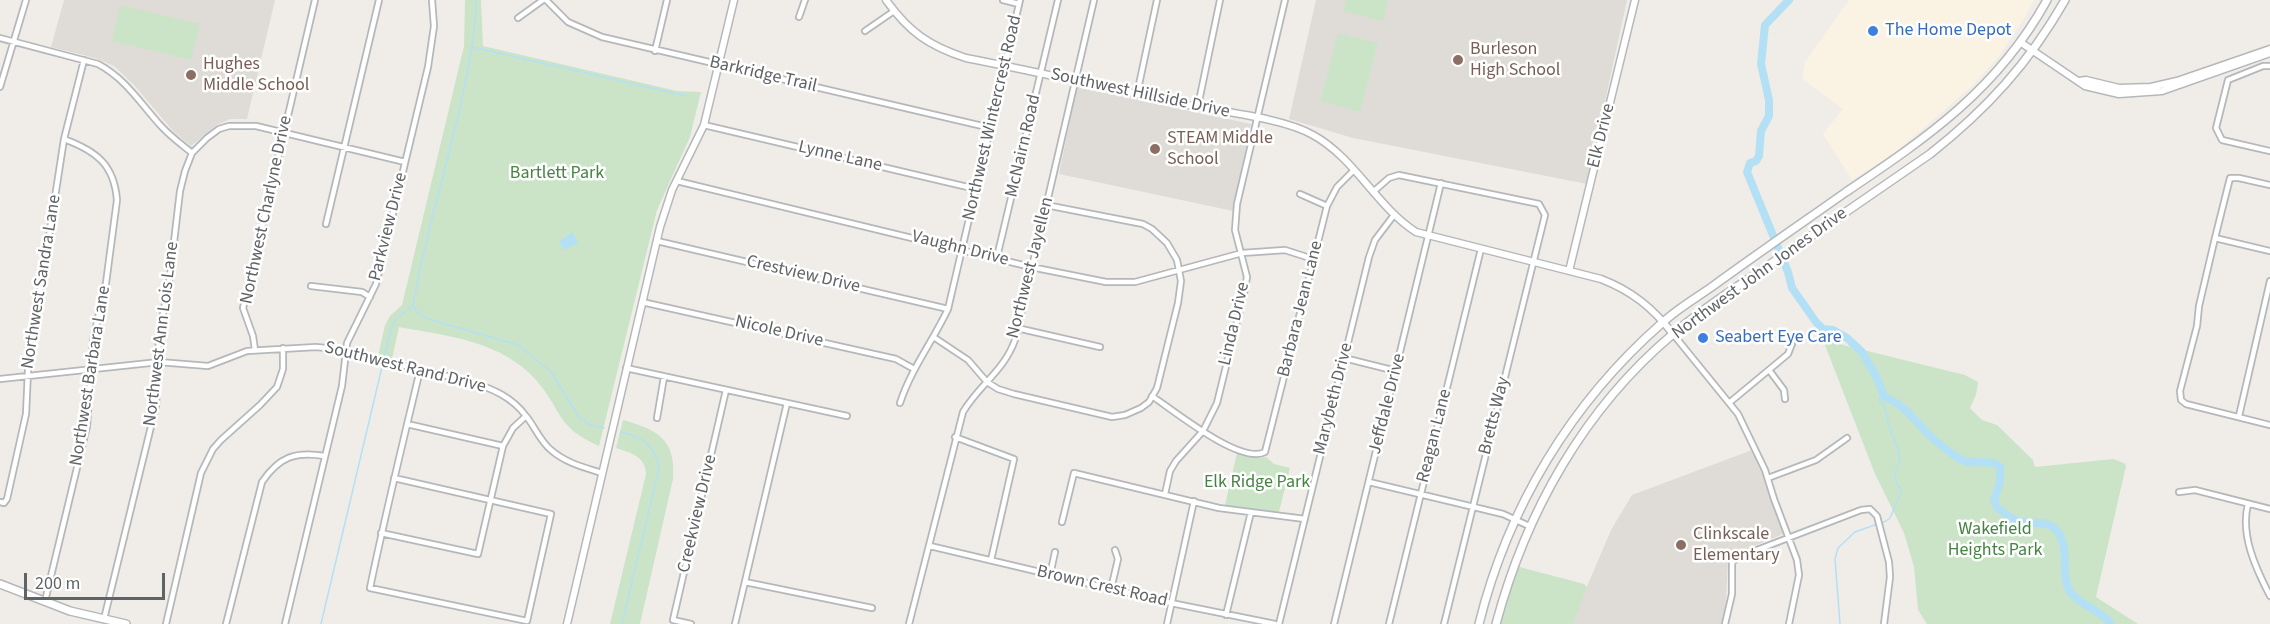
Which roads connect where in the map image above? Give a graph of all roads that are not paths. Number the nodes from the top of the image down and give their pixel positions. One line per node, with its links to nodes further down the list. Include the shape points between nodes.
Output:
1 (26, 0): 25 (street)
2 (315, 0): 44 (street, Northwest Charlyne Drive)
3 (379, 0): 46 (street)
4 (432, 0): 49 (street, Parkview Drive, via 432,45)
5 (544, 0): 22 (street); 28 (street, Barkridge Trail, via 579,28)
6 (667, 0): 28 (street)
7 (734, 0): 32 (street)
8 (805, 0): 21 (street)
9 (886, 0): 20 (street, Southwest Hillside Drive)
10 (1003, 0): 19 (street)
11 (1058, 0): 35 (street, McNairn Road)
12 (1094, 0): 36 (street, Northwest Jayellen)
13 (1157, 0): 39 (street)
14 (1220, 0): 40 (street)
15 (1285, 0): 41 (street, Linda Drive)
16 (1635, 0): 75 (street, Elk Drive)
17 (2047, 0): 26 (main road, Northwest John Jones Drive)
18 (2065, 0): 29 (main road, Northwest John Jones Drive)
19 (1020, 2): 33 (street, Northwest Wintercrest Road)
20 (894, 11): 23 (street); 33 (street, Southwest Hillside Drive, via 940,49)
21 (799, 17)
22 (518, 18)
23 (865, 30)
24 (0, 38): 25 (street)
25 (12, 41): 31 (street); 38 (street)
26 (2020, 42): 29 (street); 50 (main road, Northwest John Jones Drive, via 1951,118)
27 (2270, 49): 37 (street, via 2151,87 2119,88)
28 (655, 51): 32 (street, Barkridge Trail)
29 (2033, 51): 37 (street); 54 (main road, Northwest John Jones Drive, via 1960,131)
30 (2270, 54): 37 (street, via 2155,92 2112,93)
31 (84, 60): 45 (street, Northwest Sandra Lane); 48 (street, via 117,75 166,132)
32 (718, 65): 42 (street); 43 (street, Barkridge Trail)
33 (1006, 65): 35 (street, Southwest Hillside Drive); 43 (street, Northwest Wintercrest Road)
34 (2270, 66): 47 (street, via 2228,80 2216,128 2222,140)
35 (1041, 74): 36 (street, Southwest Hillside Drive); 70 (street, McNairn Road)
36 (1075, 81): 39 (street, Southwest Hillside Drive); 59 (street, Northwest Jayellen)
37 (2079, 81)
38 (0, 87)
39 (1137, 94): 40 (street, Southwest Hillside Drive)
40 (1198, 106): 41 (street, Southwest Hillside Drive)
41 (1257, 119): 51 (street, Southwest Hillside Drive, via 1306,131 1329,146); 69 (street, Linda Drive, via 1236,215 1235,230)
42 (704, 125): 52 (street); 56 (street, Lynne Lane)
43 (991, 128): 56 (street, Northwest Wintercrest Road)
44 (284, 133): 46 (street); 48 (street, via 256,126 229,126 219,129); 88 (street, Northwest Charlyne Drive, via 243,308)
45 (64, 139): 96 (street, Northwest Barbara Lane, via 105,163 116,186 115,224); 98 (street, Northwest Sandra Lane)
46 (345, 147): 49 (street); 62 (street)
47 (2270, 151)
48 (192, 153): 91 (street, Northwest Ann Lois Lane, via 180,190 159,336)
49 (405, 162): 78 (street, Parkview Drive)
50 (1881, 169): 54 (main road); 81 (main road, Northwest John Jones Drive)
51 (1353, 171): 57 (street, Southwest Hillside Drive); 60 (street, Barbara Jean Lane)
52 (677, 181): 65 (street); 66 (street, Vaughn Drive)
53 (1441, 183): 57 (street, via 1394,175); 63 (street, Jeffdale Drive); 72 (street, Bretts Way, via 1539,204 1545,214)
54 (1889, 183): 83 (main road, Northwest John Jones Drive)
55 (2270, 185): 64 (street, via 2230,178)
56 (976, 189): 66 (street, Northwest Wintercrest Road)
57 (1373, 192): 61 (street, Southwest Hillside Drive)
58 (1300, 194): 60 (street)
59 (1046, 205): 73 (street, Northwest Jayellen); 74 (street, via 1143,224 1167,243)
60 (1327, 206): 71 (street, Barbara Jean Lane)
61 (1394, 215): 63 (street, Southwest Hillside Drive, via 1416,232); 90 (street, Marybeth Drive, via 1379,233 1369,257)
62 (326, 224)
63 (1429, 236): 67 (street, Southwest Hillside Drive); 97 (street, Jeffdale Drive)
64 (2215, 238): 68 (street); 109 (street, via 2181,400)
65 (657, 241): 79 (street); 80 (street, Crestview Drive)
66 (963, 248): 70 (street, Vaughn Drive); 80 (street, Northwest Wintercrest Road)
67 (1481, 249): 72 (street, Southwest Hillside Drive); 125 (street, Reagan Lane)
68 (2270, 251)
69 (1242, 254): 71 (street, Vaughn Drive, via 1285,250); 74 (street, Vaughn Drive); 114 (street, Linda Drive, via 1247,277 1244,293 1217,403)
70 (997, 257): 73 (street, Vaughn Drive)
71 (1313, 259): 114 (street, Barbara Jean Lane, via 1267,450 1258,455 1229,447)
72 (1533, 262): 75 (street, Southwest Hillside Drive); 130 (street, Bretts Way)
73 (1031, 267): 74 (street, Vaughn Drive, via 1106,282 1135,282); 82 (street, Northwest Jayellen)
74 (1180, 270): 103 (street, via 1178,303)
75 (1569, 271): 81 (street, Southwest Hillside Drive, via 1622,287)
76 (2270, 281): 109 (street)
77 (311, 286): 78 (street, via 362,292)
78 (370, 297): 89 (street, Parkview Drive, via 351,333)
79 (642, 302): 92 (street); 93 (street, Nicole Drive, via 896,358)
80 (948, 309): 84 (street, Northwest Wintercrest Road)
81 (1663, 322): 83 (street, Southwest Hillside Drive); 133 (main road, Northwest John Jones Drive, via 1596,389 1537,475)
82 (1017, 328): 86 (street); 101 (street, Northwest Jayellen, via 1005,362)
83 (1673, 334): 107 (street); 136 (main road, Northwest John Jones Drive, via 1628,379 1581,436)
84 (935, 338): 93 (street, Northwest Wintercrest Road); 101 (street, via 968,360)
85 (1792, 344): 95 (street, via 1788,354)
86 (1100, 347)
87 (283, 348): 88 (street, Southwest Rand Drive); 89 (street, Southwest Rand Drive, via 325,347); 154 (street, via 283,369 277,387 213,449 201,473)
88 (255, 350): 91 (street, Southwest Rand Drive, via 208,366)
89 (346, 352): 94 (street, Southwest Rand Drive); 118 (street, Parkview Drive)
90 (1344, 358): 97 (street); 134 (street, Marybeth Drive)
91 (159, 362): 96 (street, Southwest Rand Drive); 152 (street, Northwest Ann Lois Lane, via 156,406)
92 (626, 369): 99 (street); 119 (street)
93 (914, 369): 106 (street, Northwest Wintercrest Road)
94 (420, 370): 108 (street, Southwest Rand Drive, via 492,389); 112 (street)
95 (1768, 370): 104 (street, via 1784,390); 107 (street)
96 (90, 371): 98 (street, Southwest Rand Drive); 148 (street, Northwest Barbara Lane, via 87,426)
97 (1396, 371): 122 (street, Jeffdale Drive)
98 (27, 377): 100 (street, Southwest Rand Drive); 128 (street, Northwest Sandra Lane, via 26,414 7,499)
99 (664, 377): 102 (street); 111 (street)
100 (0, 379)
101 (987, 382): 103 (street, via 1014,394 1112,417 1141,408); 115 (street, Northwest Jayellen, via 963,412)
102 (726, 390): 105 (street); 158 (street, Creekview Drive, via 673,620)
103 (1152, 396): 114 (street)
104 (1785, 399)
105 (787, 403): 110 (street); 144 (street)
106 (900, 403)
107 (1729, 403): 121 (street, via 1745,426)
108 (526, 416): 117 (street, via 513,428); 119 (street, Southwest Rand Drive, via 549,448 582,468)
109 (2239, 416): 113 (street)
110 (847, 417)
111 (657, 418)
112 (407, 424): 117 (street); 120 (street)
113 (2270, 425)
114 (1203, 431): 124 (street, Linda Drive, via 1176,461)
115 (956, 437): 139 (street, Northwest Jayellen); 142 (street, via 1014,459)
116 (1847, 438): 121 (street, via 1816,460)
117 (503, 446): 126 (street)
118 (325, 456): 155 (street, via 293,455 262,482); 156 (street, Parkview Drive)
119 (602, 473): 157 (street)
120 (394, 478): 126 (street); 137 (street)
121 (1768, 478): 138 (street)
122 (1369, 482): 125 (street); 163 (street, Jeffdale Drive)
123 (2180, 492): 129 (street, via 2195,490)
124 (1165, 494): 127 (street); 135 (street, via 1074,473)
125 (1421, 494): 130 (street); 164 (street, Reagan Lane)
126 (489, 501): 137 (street, via 478,554); 137 (street, via 551,514 527,621 370,588)
127 (1194, 501): 132 (street); 149 (street)
128 (2, 502)
129 (2248, 504): 131 (street); 147 (street, via 2246,526 2258,573)
130 (1473, 507): 133 (street); 165 (street, Bretts Way)
131 (2270, 509)
132 (1251, 512): 134 (street); 151 (street)
133 (1516, 518): 136 (street); 166 (main road, Northwest John Jones Drive, via 1495,569)
134 (1305, 519): 162 (street, Marybeth Drive)
135 (1062, 522)
136 (1529, 526): 167 (main road, Northwest John Jones Drive)
137 (381, 533)
138 (1788, 537): 168 (street, via 1734,560); 169 (street, via 1798,575); 170 (street, via 1870,509 1877,516 1889,562)
139 (930, 546): 142 (street, Brown Crest Road); 160 (street, Northwest Jayellen)
140 (1115, 550): 146 (street, via 1118,559)
141 (1055, 552): 143 (street)
142 (991, 560): 143 (street, Brown Crest Road)
143 (1050, 575): 146 (street, Brown Crest Road)
144 (746, 582): 150 (street); 159 (street)
145 (0, 584): 148 (main road)
146 (1111, 590): 149 (street, Brown Crest Road)
147 (2269, 592)
148 (45, 601): 152 (main road)
149 (1171, 603): 151 (street, Brown Crest Road); 161 (street)
150 (872, 608)
151 (1226, 615): 162 (street, Brown Crest Road)
152 (104, 619): 153 (main road)
153 (126, 624)
154 (166, 624)
155 (226, 624)
156 (285, 624)
157 (567, 624)
158 (691, 624)
159 (735, 624)
160 (909, 624)
161 (1167, 624)
162 (1277, 624)
163 (1334, 624)
164 (1389, 624)
165 (1444, 624)
166 (1479, 624)
167 (1496, 624)
168 (1725, 624)
169 (1789, 624)
170 (1884, 624)

